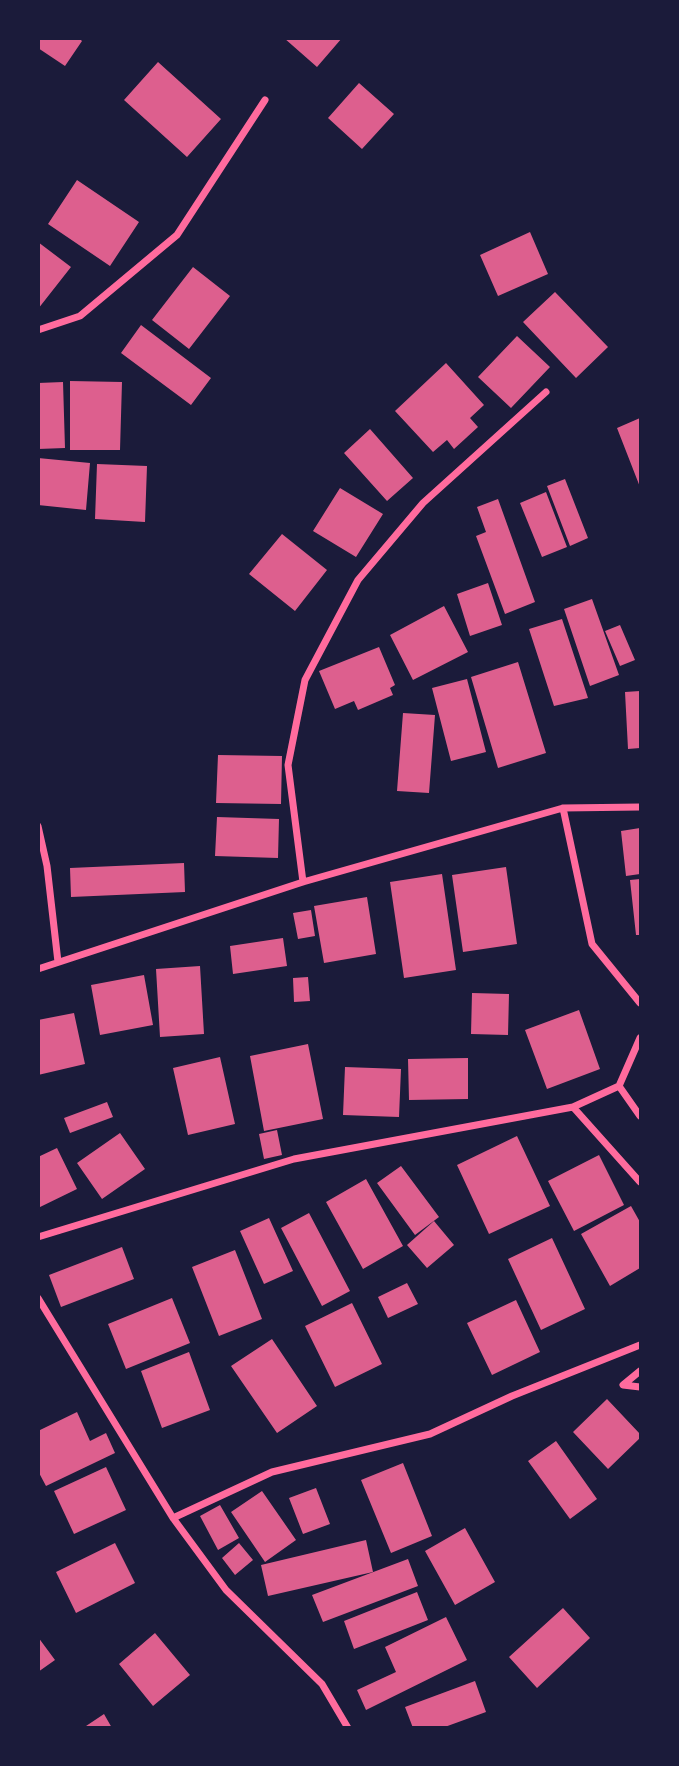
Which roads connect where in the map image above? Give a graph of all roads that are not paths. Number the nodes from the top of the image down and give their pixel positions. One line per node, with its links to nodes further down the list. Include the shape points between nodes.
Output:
1 (265, 100): 2 (street, via 177,235 80,316)
2 (38, 330)
3 (546, 392): 7 (street, via 424,503 358,580 305,680 288,765)
4 (640, 807): 5 (street)
5 (563, 808): 7 (street); 10 (street, via 592,944)
6 (38, 826): 8 (street)
7 (303, 882): 8 (street)
8 (58, 962): 9 (street)
9 (38, 969)
10 (640, 1003)
11 (640, 1038): 12 (street)
12 (619, 1086): 13 (street); 14 (street)
13 (573, 1107): 15 (street); 16 (street, via 294,1159)
14 (640, 1116)
15 (640, 1182)
16 (38, 1237)
17 (38, 1298): 21 (street)
18 (640, 1345): 21 (street, via 430,1434 272,1472)
19 (640, 1371): 20 (street, via 623,1385)
20 (640, 1387)
21 (173, 1518): 22 (street, via 226,1590 322,1685)
22 (348, 1727)

